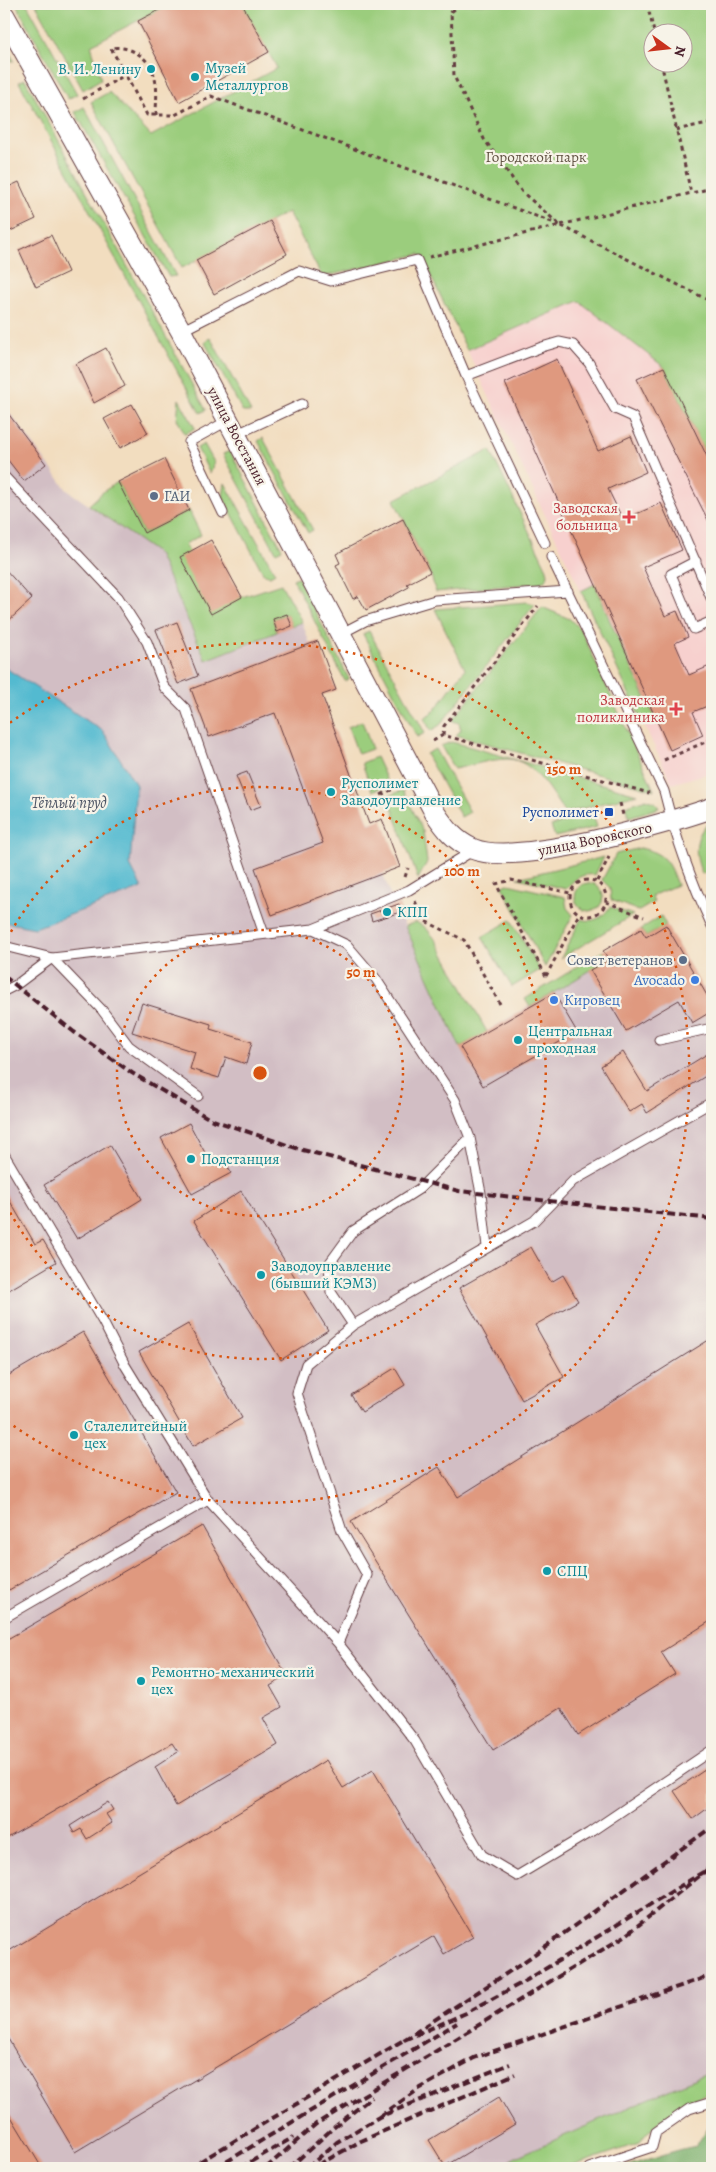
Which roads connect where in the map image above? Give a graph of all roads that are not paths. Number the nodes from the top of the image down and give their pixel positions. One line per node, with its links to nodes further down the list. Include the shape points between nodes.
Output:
1 (4, 15): 2 (street, улица Восстания)
2 (181, 331): 3 (lane, via 298,271 331,281 417,260); 5 (street, улица Восстания)
3 (466, 376): 8 (lane); 10 (lane, via 559,342 573,345 589,363 615,409 633,417)
4 (302, 404): 5 (lane)
5 (233, 427): 7 (lane, via 189,442); 14 (street, улица Восстания)
6 (4, 476): 20 (lane, via 118,597 147,642 164,687 186,709)
7 (223, 513)
8 (545, 543)
9 (552, 557): 11 (lane)
10 (696, 561): 12 (lane); 13 (lane, via 671,574 694,629)
11 (568, 591): 14 (lane, via 435,600 365,621); 16 (lane, via 664,791)
12 (712, 600)
13 (712, 621)
14 (342, 633): 17 (street, улица Восстания, via 435,813 450,835)
15 (712, 808): 16 (street, улица Воровского)
16 (672, 822): 17 (street, улица Воровского, via 538,852); 18 (lane, via 690,879)
17 (474, 850): 19 (lane, via 409,890)
18 (712, 926)
19 (313, 929): 20 (lane); 28 (lane, via 347,945 376,979 455,1100)
20 (264, 934): 22 (lane)
21 (4, 946): 22 (lane)
22 (52, 958): 23 (lane); 26 (lane, via 102,1010 129,1046)
23 (4, 992)
24 (712, 1028): 25 (lane)
25 (660, 1040)
26 (198, 1096)
27 (712, 1102): 30 (lane, via 572,1181 534,1221)
28 (470, 1138): 30 (lane); 31 (lane, via 419,1189 353,1231 329,1264 331,1292)
29 (4, 1154): 32 (lane, via 104,1322 125,1365)
30 (487, 1247): 31 (lane)
31 (353, 1325): 34 (lane, via 306,1364 297,1393 342,1531 366,1575)
32 (208, 1500): 33 (lane); 34 (lane)
33 (4, 1618)
34 (338, 1644): 35 (lane, via 415,1741 482,1855 517,1876 589,1833)
35 (712, 1750)
36 (712, 2102): 37 (lane, via 689,2109 656,2132 652,2147)
37 (589, 2168)

